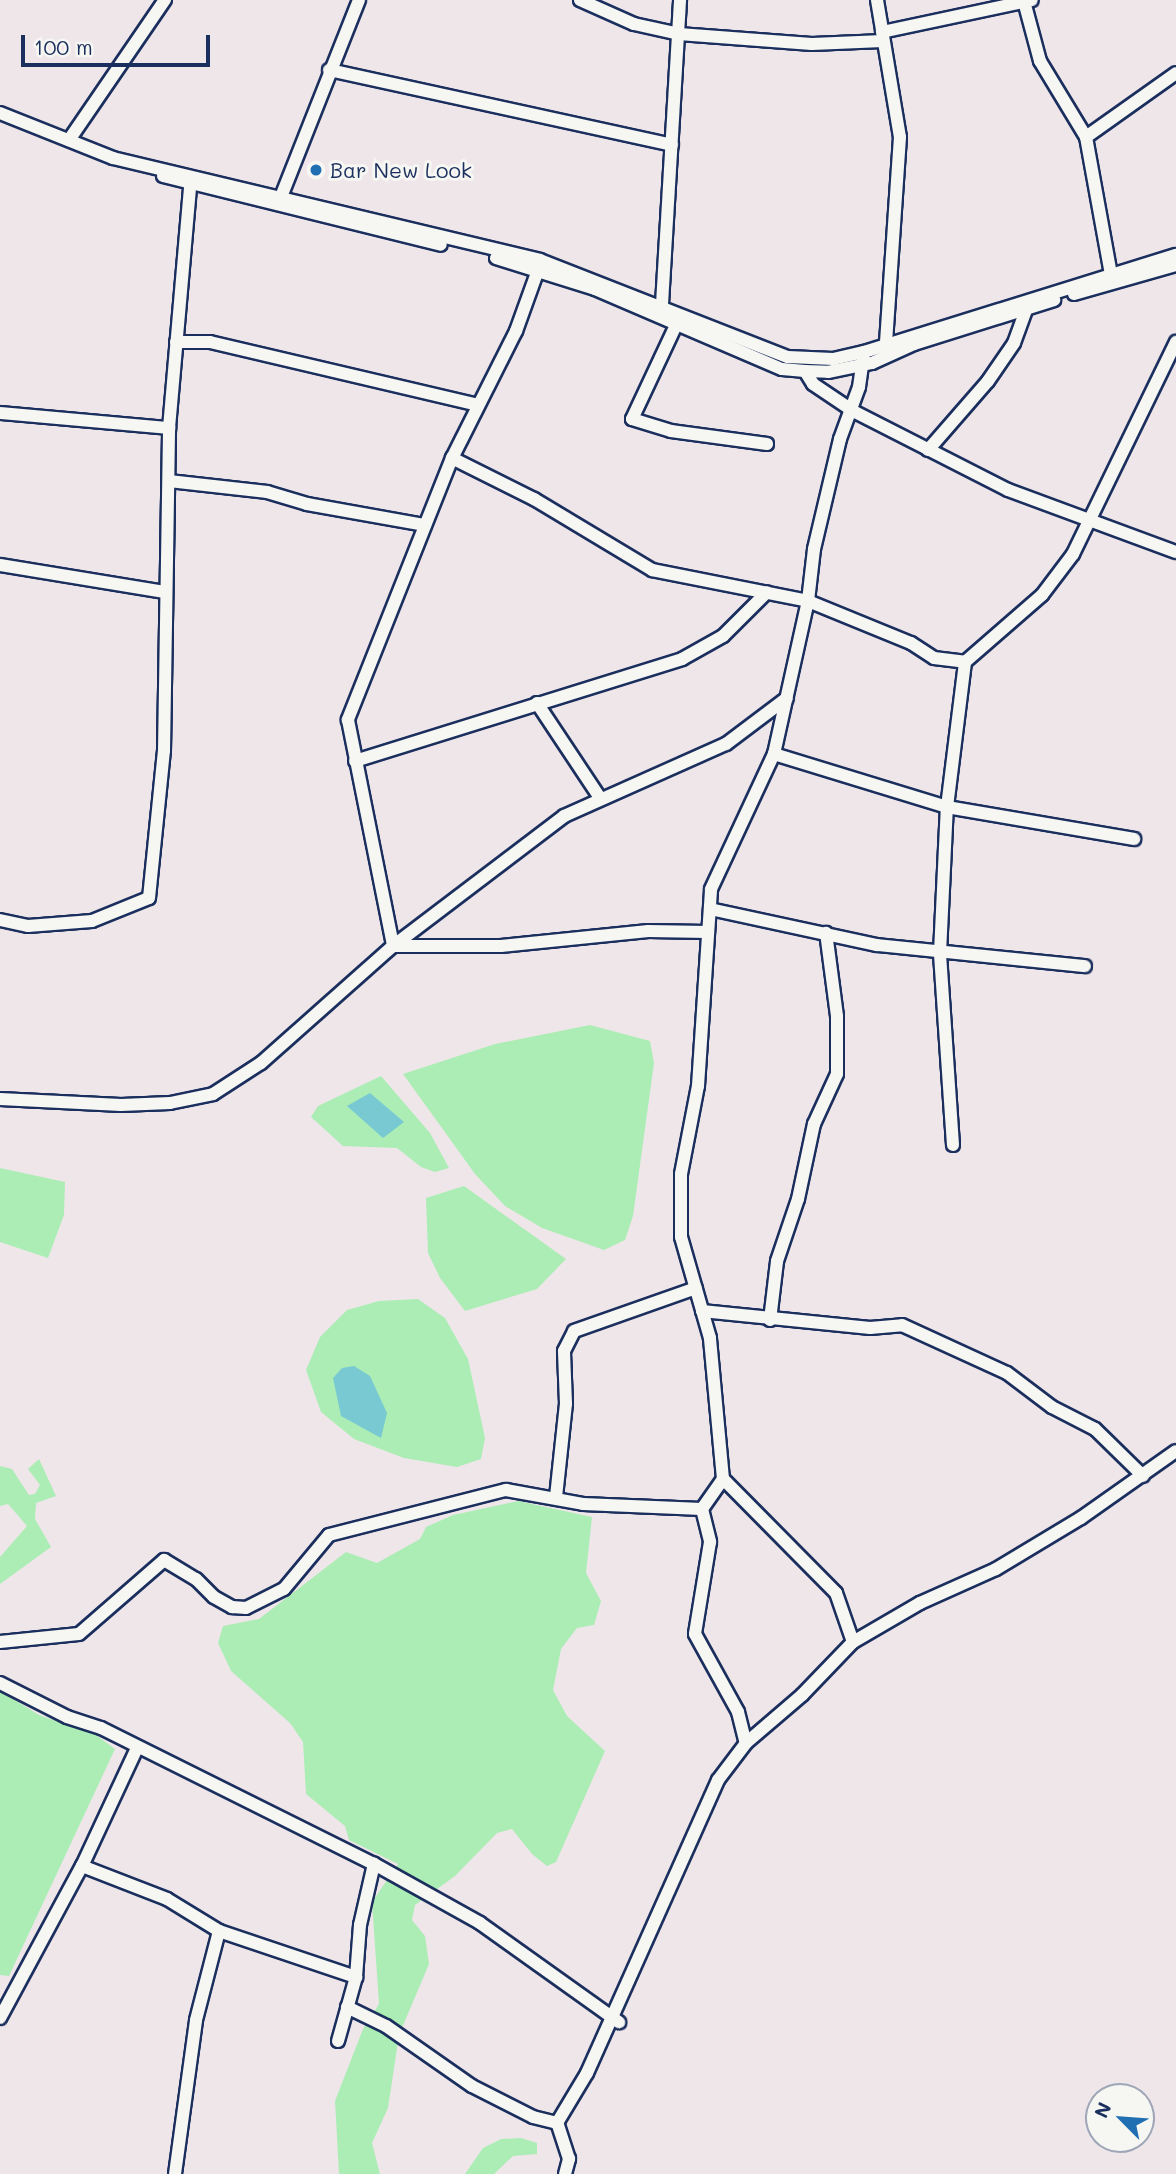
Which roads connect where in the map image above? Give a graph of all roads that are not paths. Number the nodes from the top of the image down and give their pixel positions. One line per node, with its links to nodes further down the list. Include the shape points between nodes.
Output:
1 (165, 0): 13 (street)
2 (359, 0): 9 (street)
3 (580, 0): 7 (street, via 634,24)
4 (680, 0): 7 (street)
5 (877, 0): 8 (street)
6 (1029, 2): 8 (street); 12 (street, via 1040,61)
7 (679, 34): 8 (street, via 812,44); 14 (street)
8 (883, 36): 27 (street, via 900,137)
9 (329, 70): 14 (street); 17 (street)
10 (1176, 73): 12 (street)
11 (0, 114): 13 (street)
12 (1086, 137): 21 (street)
13 (69, 141): 15 (street)
14 (672, 145): 22 (street)
15 (113, 158): 16 (street); 17 (street)
16 (190, 186): 20 (street); 25 (street)
17 (281, 197): 22 (street, via 540,260)
18 (1176, 255): 21 (street)
19 (1176, 265): 23 (street)
20 (538, 270): 24 (street); 30 (street, via 516,331)
21 (1111, 274): 27 (street)
22 (662, 304): 28 (street, via 788,357)
23 (1026, 310): 28 (street); 35 (street, via 1014,343 988,381)
24 (677, 323): 29 (street, via 782,369); 34 (street, via 632,419 671,431)
25 (176, 342): 30 (street, via 210,342); 33 (street)
26 (1176, 342): 38 (street)
27 (886, 344): 28 (street)
28 (864, 358): 29 (street, via 828,372); 31 (street)
29 (805, 371): 31 (street, via 813,384)
30 (478, 405): 36 (street)
31 (853, 411): 35 (street); 44 (street, via 840,439 814,549)
32 (0, 413): 33 (street)
33 (169, 428): 37 (street)
34 (767, 444)
35 (928, 450): 38 (street, via 1008,490)
36 (452, 458): 39 (street); 43 (street, via 534,499 652,570)
37 (169, 481): 39 (street, via 267,492 307,504); 42 (street)
38 (1091, 523): 40 (street); 45 (street, via 1042,594)
39 (425, 525): 49 (street, via 352,706 348,720)
40 (1176, 552)
41 (0, 565): 42 (street)
42 (165, 592): 54 (street, via 164,751 149,898 92,921 28,926)
43 (766, 592): 44 (street); 47 (street, via 723,636 682,659)
44 (808, 601): 45 (street, via 911,643 934,658); 46 (street)
45 (965, 662): 51 (street)
46 (787, 698): 48 (street); 50 (street, via 726,744)
47 (537, 703): 49 (street); 50 (street)
48 (774, 754): 51 (street); 53 (street, via 724,854)
49 (355, 761): 57 (street)
50 (600, 798): 57 (street, via 513,852)
51 (947, 807): 52 (street); 58 (street)
52 (1134, 839)
53 (710, 909): 55 (street); 56 (street)
54 (0, 920)
55 (708, 932): 57 (street, via 648,932 501,946); 62 (street, via 698,1086 681,1174 681,1237)
56 (826, 933): 58 (street, via 877,946); 64 (street, via 836,1016 837,1074 814,1124 798,1199 777,1261)
57 (393, 946): 60 (street, via 261,1063 213,1094 170,1103 121,1105)
58 (940, 953): 59 (street); 61 (street)
59 (1084, 966)
60 (0, 1099)
61 (953, 1145)
62 (696, 1288): 63 (street); 68 (street, via 574,1331 564,1351 566,1404)
63 (702, 1311): 64 (street); 67 (street, via 710,1338)
64 (770, 1320): 66 (street, via 870,1328 902,1325 1007,1373 1052,1407 1094,1429)
65 (1176, 1451): 66 (street)
66 (1143, 1476): 71 (street, via 996,1569 920,1603)
67 (723, 1479): 69 (street); 71 (street, via 836,1593)
68 (556, 1497): 69 (street, via 583,1504); 70 (street, via 506,1490 329,1535 284,1589 246,1608 232,1607 214,1597 196,1579 164,1560 79,1634)
69 (702, 1509): 73 (street, via 710,1542 695,1634 738,1712)
70 (0, 1642)
71 (853, 1642): 73 (street, via 802,1695)
72 (0, 1683): 74 (street)
73 (746, 1743): 81 (street, via 718,1780)
74 (137, 1748): 75 (street); 76 (street)
75 (374, 1864): 78 (street, via 360,1925); 81 (street, via 480,1923)
76 (82, 1866): 77 (street, via 167,1899); 80 (street)
77 (219, 1931): 78 (street); 84 (street, via 196,2020)
78 (356, 1977): 79 (street)
79 (347, 2007): 82 (street); 83 (street, via 386,2026 472,2086 533,2117)
80 (0, 2018)
81 (614, 2020): 83 (street)
82 (338, 2041)
83 (557, 2123): 85 (street, via 569,2160)
84 (175, 2174)
85 (565, 2174)

